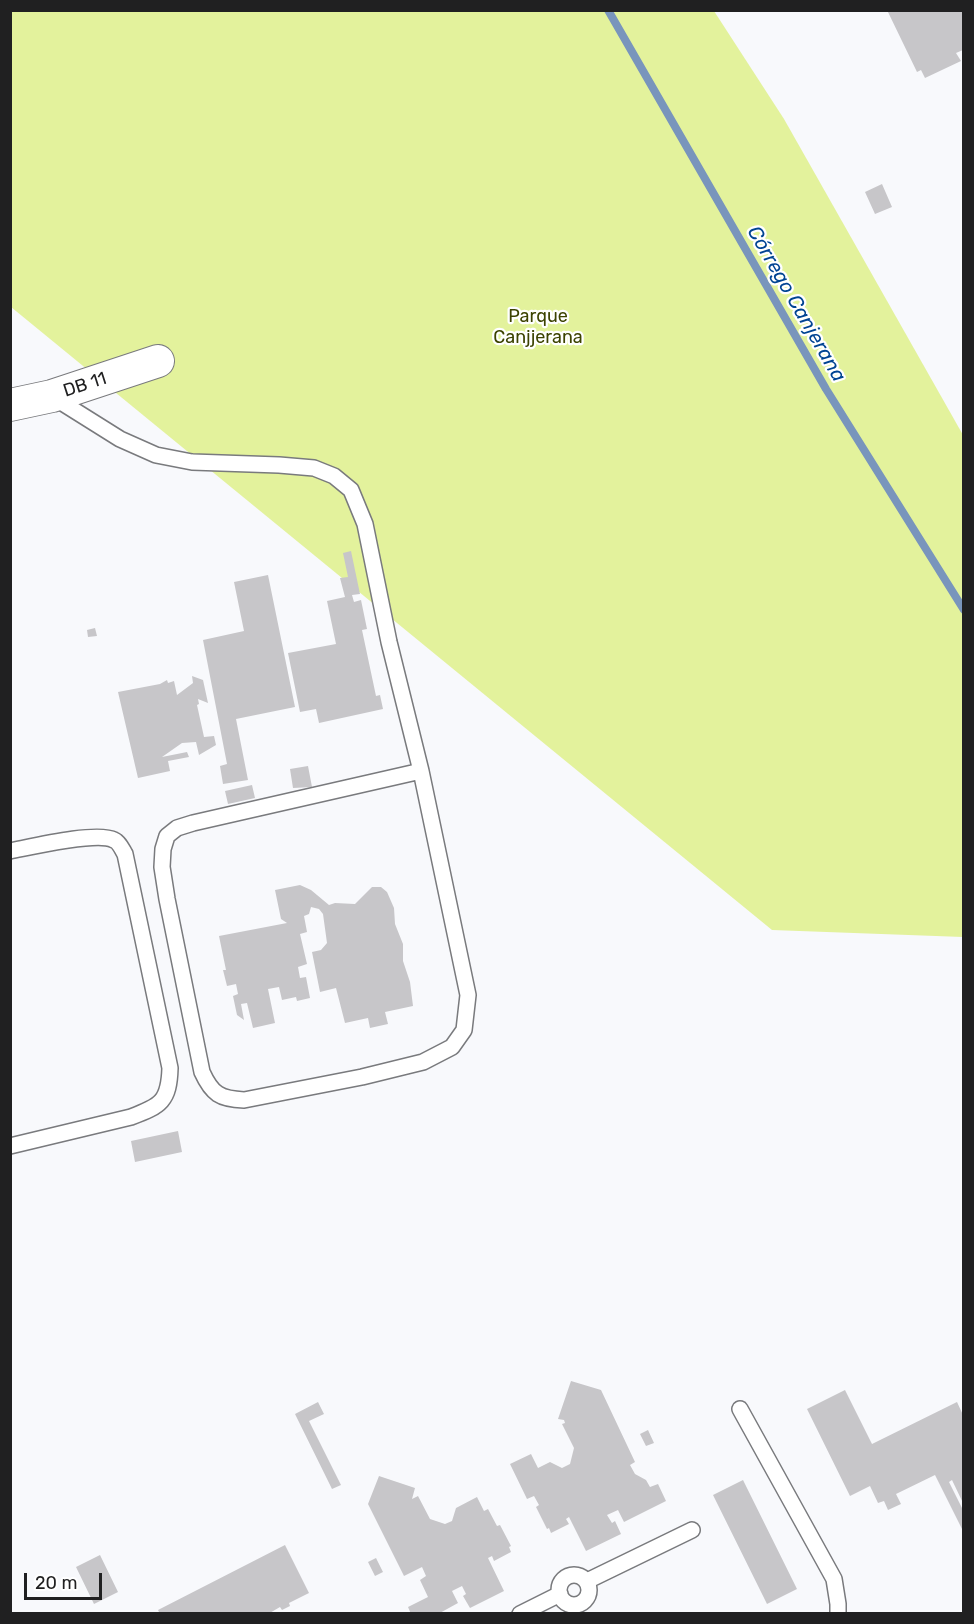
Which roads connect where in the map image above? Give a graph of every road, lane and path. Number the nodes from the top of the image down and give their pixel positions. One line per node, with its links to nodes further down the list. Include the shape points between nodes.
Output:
1 (158, 361): 2 (street, DB 11)
2 (52, 396): 3 (street, DB 11); 4 (lane, via 120,439 156,455 192,462 314,468 334,476 351,490 365,524)
3 (10, 405)
4 (421, 771): 4 (lane, via 468,995 464,1030 452,1047 423,1062 244,1100 216,1094 202,1072 167,899 162,867 167,836 193,823)
5 (10, 851): 6 (lane, via 90,838 113,839 120,845 170,1068 170,1087 163,1100 150,1110)
6 (10, 1146)
7 (740, 1409): 13 (lane, via 834,1580)
8 (692, 1530): 9 (lane)
9 (587, 1581): 10 (lane, via 579,1575 568,1576 561,1582); 11 (lane, via 589,1595)
10 (560, 1594): 11 (lane, via 568,1603); 12 (lane)
11 (585, 1608)
12 (520, 1614)
13 (838, 1614)

